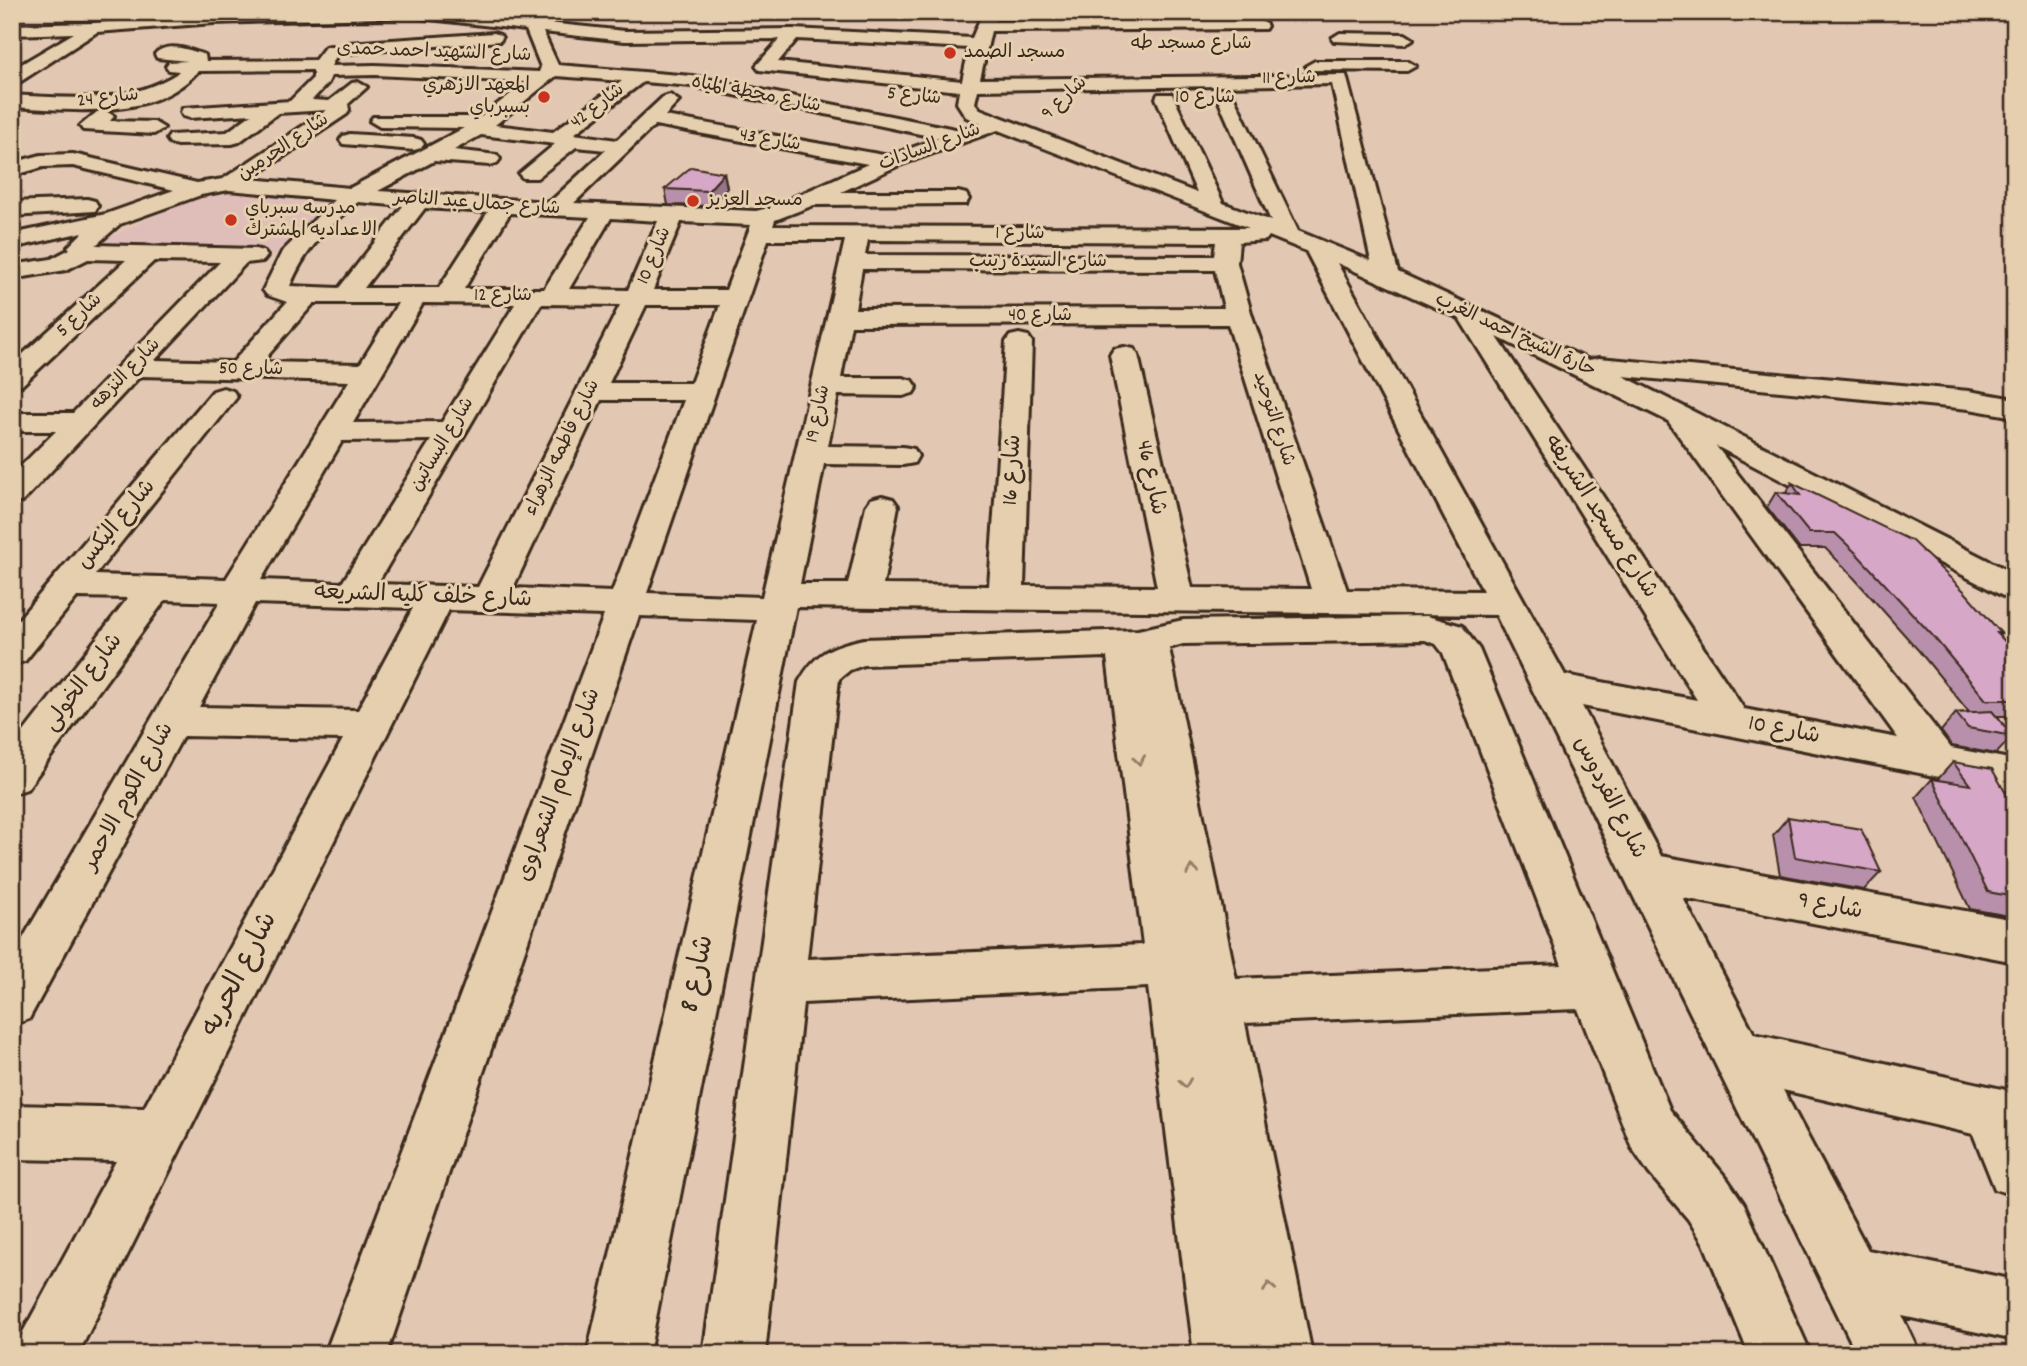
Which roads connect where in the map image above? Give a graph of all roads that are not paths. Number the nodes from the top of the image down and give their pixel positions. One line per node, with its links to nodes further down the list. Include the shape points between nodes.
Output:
1 (395, 12): 4 (street); 5 (street)
2 (562, 12): 13 (street)
3 (35, 13): 15 (street)
4 (350, 13): 8 (street); 28 (street)
5 (428, 13): 13 (street); 14 (street)
6 (744, 15): 22 (street)
7 (620, 17): 18 (street)
8 (214, 18): 17 (street); 40 (street, شارع الشهيد احمد حمدى, via 180,38 163,55)
9 (986, 19): 16 (street); 31 (street)
10 (1256, 19): 16 (street); 33 (street)
11 (1330, 21): 26 (street)
12 (906, 23): 29 (street)
13 (538, 24): 18 (street); 21 (street); 28 (street); 46 (street)
14 (409, 26)
15 (13, 27): 17 (street)
16 (1190, 27): 30 (street)
17 (93, 28): 34 (street, via 69,42)
18 (590, 29): 25 (street)
19 (863, 31): 24 (street, via 821,29); 29 (street); 35 (street)
20 (382, 32): 28 (street)
21 (425, 32)
22 (747, 33): 23 (street); 24 (street)
23 (718, 34): 25 (street); 49 (street)
24 (793, 34): 47 (street, via 765,65)
25 (672, 37): 37 (street, via 629,57)
26 (1339, 38): 27 (street); 42 (street)
27 (1405, 38)
28 (327, 39): 45 (street)
29 (897, 39): 31 (street)
30 (1150, 42)
31 (978, 43): 56 (street)
32 (110, 44): 34 (street)
33 (1270, 46)
34 (46, 47): 44 (street)
35 (843, 55): 36 (street); 47 (street)
36 (880, 60)
37 (602, 63): 46 (street, شارع محطة المياه); 48 (street, شارع محطة المياه)
38 (1103, 64): 52 (street, شارع 9)
39 (1141, 64): 42 (street, شارع مسجد طه)
40 (195, 66): 41 (street, شارع الشهيد احمد حمدى); 61 (street, شارع 24, via 165,88)
41 (248, 66): 45 (street, شارع الشهيد احمد حمدى); 54 (street, via 242,77)
42 (1355, 66): 43 (street, شارع مسجد طه)
43 (1407, 66)
44 (20, 67): 51 (street)
45 (322, 68): 46 (street, شارع الشهيد احمد حمدى); 64 (street, via 321,79)
46 (547, 74): 67 (street)
47 (827, 74): 56 (street)
48 (640, 76): 49 (street, شارع محطة المياه); 79 (street, شارع 42)
49 (692, 81): 71 (street); 78 (street, شارع محطة المياه)
50 (40, 82): 51 (street)
51 (12, 83)
52 (1081, 83): 56 (street, شارع 11); 59 (street, شارع 11, via 1328,78 1343,81); 62 (street, شارع 9)
53 (358, 87): 65 (street, شارع الحرمين)
54 (245, 90)
55 (863, 92): 56 (street, شارع 5)
56 (969, 92): 74 (street, شارع السادات, via 973,113)
57 (83, 96): 61 (street, شارع 24); 63 (street, شارع 24, via 56,102); 73 (street)
58 (1226, 97): 59 (street, شارع 10); 60 (street, شارع 10); 114 (street, شارع الفردوس)
59 (1346, 97): 121 (street)
60 (1165, 98): 62 (street, شارع 10); 112 (street, شارع التوحيد)
61 (132, 99): 77 (street, via 90,126)
62 (1064, 99)
63 (12, 102)
64 (297, 105): 65 (street); 68 (street)
65 (335, 105): 95 (street, شارع الحرمين, via 341,109)
66 (439, 107): 67 (street)
67 (503, 109): 75 (street)
68 (270, 110): 70 (street); 93 (street, via 232,138 181,155)
69 (727, 110): 76 (street)
70 (193, 115)
71 (651, 119): 76 (street, شارع 43); 81 (street)
72 (380, 121): 75 (street)
73 (51, 123)
74 (997, 124): 78 (street, شارع السادات); 112 (street, حارة الشيخ احمد الغرب, via 1036,126)
75 (481, 126): 79 (street); 82 (street)
76 (696, 127): 87 (street, شارع 43)
77 (154, 128)
78 (959, 136): 87 (street, شارع السادات)
79 (564, 139): 81 (street); 90 (street, شارع 42)
80 (351, 141): 82 (street)
81 (621, 146): 105 (street)
82 (437, 150): 85 (street); 97 (street)
83 (76, 157): 86 (street); 89 (street); 93 (street)
84 (12, 158): 86 (street)
85 (490, 159)
86 (40, 160): 88 (street)
87 (890, 162): 91 (street, شارع السادات)
88 (12, 170)
89 (60, 173)
90 (530, 174)
91 (859, 175): 92 (street); 99 (street, شارع السادات)
92 (913, 175)
93 (152, 178): 96 (street)
94 (470, 179): 101 (street)
95 (229, 184): 96 (street, شارع جمال عبد الناصر); 97 (street, شارع جمال عبد الناصر)
96 (197, 189): 102 (street, شارع جمال عبد الناصر)
97 (352, 196): 101 (street, شارع جمال عبد الناصر); 118 (street)
98 (719, 198): 108 (street)
99 (807, 199): 100 (street); 110 (street, شارع السادات)
100 (958, 200)
101 (429, 202): 103 (street, شارع جمال عبد الناصر); 123 (street)
102 (156, 204): 104 (street); 109 (street, شارع جمال عبد الناصر)
103 (503, 206): 105 (street, شارع جمال عبد الناصر); 125 (street)
104 (12, 209)
105 (555, 209): 106 (street, شارع جمال عبد الناصر)
106 (604, 212): 107 (street, شارع جمال عبد الناصر); 126 (street)
107 (673, 216): 108 (street, شارع جمال عبد الناصر); 127 (street, شارع 10)
108 (704, 217): 110 (street, شارع جمال عبد الناصر)
109 (111, 219): 113 (street, شارع جمال عبد الناصر); 115 (street, via 80,247)
110 (768, 220): 111 (street, شارع 1); 128 (street, شارع الإمام الشعراوى)
111 (858, 233): 112 (street, شارع 1); 119 (street, شارع 19)
112 (1223, 235): 114 (street, حارة الشيخ احمد الغرب); 119 (street, شارع السيدة زينب); 130 (street, شارع التوحيد)
113 (12, 241)
114 (1296, 241): 121 (street, حارة الشيخ احمد الغرب); 169 (street, شارع الفردوس)
115 (85, 251): 116 (street); 120 (street, via 48,268)
116 (147, 254): 117 (street); 140 (street, شارع 5)
117 (239, 256): 118 (street); 137 (street, شارع النزهه)
118 (290, 257): 122 (street, شارع 12, via 276,290)
119 (851, 262): 131 (street, شارع 19)
120 (12, 272)
121 (1387, 276): 129 (street, حارة الشيخ احمد الغرب)
122 (307, 295): 123 (street, شارع 12); 134 (street)
123 (346, 295): 124 (street, شارع 12)
124 (415, 296): 125 (street, شارع 12); 139 (street, شارع الكوم الاحمر)
125 (447, 296): 126 (street, شارع 12)
126 (543, 296): 127 (street, شارع 12); 150 (street, شارع البساتين)
127 (637, 297): 128 (street, شارع 12); 143 (street, شارع فاطمه الزهراء)
128 (736, 298): 144 (street, شارع الإمام الشعراوى)
129 (1468, 313): 136 (street, حارة الشيخ احمد الغرب); 175 (street, شارع مسجد الشريفه)
130 (1240, 316): 131 (street, شارع 40); 167 (street, شارع التوحيد)
131 (840, 317): 141 (street, شارع 19)
132 (1019, 342): 164 (street, شارع 16)
133 (296, 347): 134 (street)
134 (260, 348): 138 (street)
135 (1124, 355): 166 (street, شارع 46)
136 (1575, 364): 146 (street); 147 (street, حارة الشيخ احمد الغرب)
137 (133, 368): 138 (street, شارع 50); 149 (street, شارع النزهه)
138 (241, 370): 139 (street, شارع 50)
139 (368, 373): 151 (street, شارع الكوم الاحمر)
140 (12, 379)
141 (825, 386): 142 (street); 152 (street, شارع 19)
142 (903, 387)
143 (591, 391): 144 (street); 165 (street, شارع فاطمه الزهراء)
144 (702, 392): 170 (street, شارع الإمام الشعراوى)
145 (223, 397): 157 (street, شارع اليكس)
146 (2015, 408)
147 (1676, 413): 156 (street, حارة الشيخ احمد الغرب); 178 (street)
148 (12, 422): 149 (street)
149 (81, 422): 154 (street, شارع النزهه)
150 (451, 431): 151 (street); 161 (street, شارع البساتين)
151 (332, 432): 160 (street, شارع الكوم الاحمر)
152 (810, 454): 153 (street); 168 (street, شارع 19)
153 (903, 456)
154 (12, 494)
155 (882, 506): 162 (street)
156 (1912, 536): 159 (street, حارة الشيخ احمد الغرب); 171 (street)
157 (68, 584): 158 (street, شارع خلف كليه الشريعه); 172 (street, شارع اليكس)
158 (155, 588): 160 (street, شارع خلف كليه الشريعه); 179 (street, شارع الخولى)
159 (2015, 588)
160 (241, 590): 161 (street, شارع خلف كليه الشريعه); 176 (street, شارع الكوم الاحمر)
161 (353, 594): 163 (street, شارع خلف كليه الشريعه)
162 (863, 596): 164 (street, شارع خلف كليه الشريعه); 168 (street, شارع خلف كليه الشريعه)
163 (437, 597): 165 (street, شارع خلف كليه الشريعه); 177 (street, شارع الحريه)
164 (1006, 598): 166 (street, شارع خلف كليه الشريعه)
165 (490, 599): 170 (street, شارع خلف كليه الشريعه)
166 (1177, 600): 167 (street, شارع خلف كليه الشريعه)
167 (1333, 601): 169 (street, شارع خلف كليه الشريعه)
168 (779, 602): 170 (street, شارع خلف كليه الشريعه); 197 (street, شارع 8)
169 (1508, 603): 174 (street, شارع الفردوس)
170 (625, 604): 196 (street, شارع الإمام الشعراوى)
171 (1972, 604)
172 (12, 652)
173 (1138, 654): 182 (street); 184 (street, via 1022,648 864,652 841,658 823,671); 185 (street, via 1170,635 1197,632 1427,628 1449,635 1460,649)
174 (1552, 686): 175 (street, شارع 10); 181 (street, شارع الفردوس)
175 (1731, 720): 178 (street, شارع 10)
176 (171, 721): 177 (street); 186 (street, شارع الكوم الاحمر)
177 (371, 725): 191 (street, شارع الحريه)
178 (1938, 761): 180 (street, شارع 10)
179 (17, 763)
180 (2015, 776)
181 (1645, 872): 183 (street, شارع 9); 188 (street, شارع الفردوس)
182 (1178, 940): 184 (street); 187 (street)
183 (2015, 941)
184 (780, 982): 198 (street)
185 (1595, 986): 187 (street); 201 (street, via 1651,1129 1724,1224)
186 (12, 1003)
187 (1205, 1018): 199 (street, one-way to 199); 200 (street, one-way to 187)
188 (1738, 1055): 189 (street); 193 (street, شارع الفردوس)
189 (2003, 1115): 192 (street)
190 (12, 1132): 191 (street)
191 (158, 1135): 195 (street, شارع الحريه)
192 (2015, 1169)
193 (1850, 1276): 194 (street); 202 (street, شارع الفردوس)
194 (2015, 1310)
195 (45, 1354)
196 (356, 1354)
197 (618, 1354)
198 (734, 1354)
199 (1225, 1354)
200 (1281, 1354)
201 (1780, 1354)
202 (1889, 1354)

